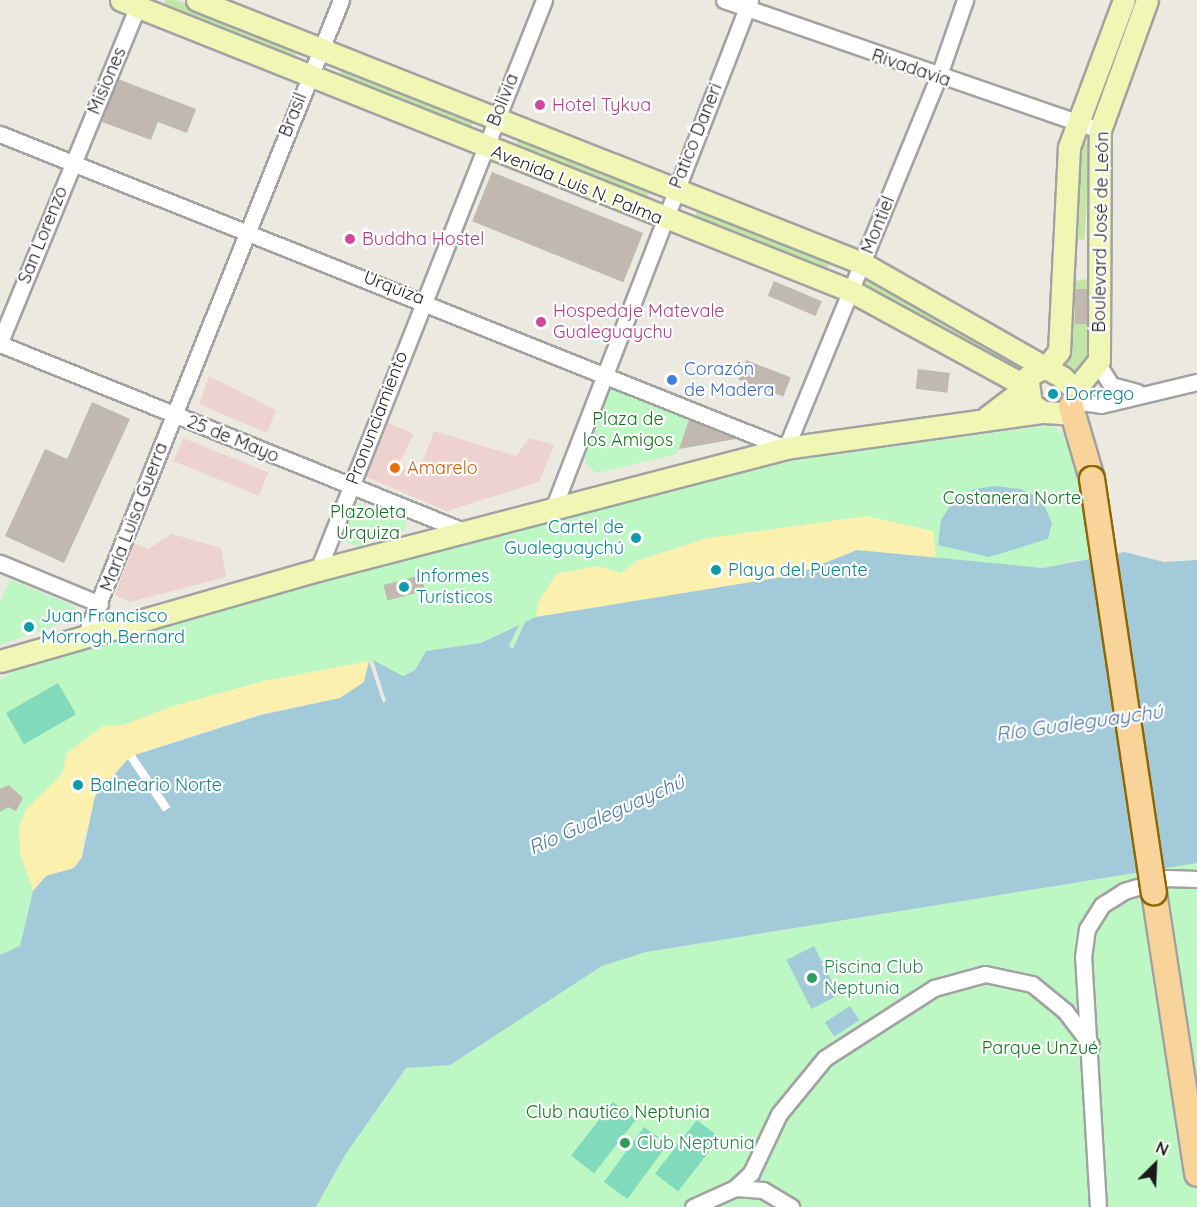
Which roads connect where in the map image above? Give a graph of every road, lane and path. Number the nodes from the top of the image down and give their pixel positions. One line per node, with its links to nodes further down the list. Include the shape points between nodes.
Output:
1 (197, 0): 10 (main road, Avenida Luis N. Palma)
2 (341, 0): 10 (street, Brasil)
3 (544, 0): 13 (street, Bolivia)
4 (724, 0): 9 (street, Rivadavia)
5 (965, 0): 12 (street, Montiel)
6 (1124, 0): 14 (main road, Boulevard José de León)
7 (133, 2): 11 (main road, Avenida Luis N. Palma); 18 (street, Misiones)
8 (1141, 2): 15 (main road, Boulevard José de León)
9 (748, 4): 12 (street, Rivadavia); 19 (street, Patico Daneri)
10 (321, 49): 11 (street, Brasil); 13 (main road, Avenida Luis N. Palma)
11 (309, 78): 17 (main road, Avenida Luis N. Palma); 21 (street, Brasil)
12 (938, 78): 14 (street, Rivadavia); 22 (street, Montiel)
13 (496, 118): 17 (street, Bolivia); 19 (main road, Avenida Luis N. Palma)
14 (1074, 123): 15 (street, Rivadavia); 27 (main road, Boulevard José de León, via 1069,147 1059,351)
15 (1100, 130): 26 (main road, Boulevard José de León)
16 (0, 134): 18 (street, Urquiza)
17 (484, 148): 20 (main road, Avenida Luis N. Palma); 24 (street, Bolivia)
18 (73, 162): 21 (street, Urquiza); 25 (street, San Lorenzo)
19 (675, 189): 20 (street, Patico Daneri); 22 (main road, Avenida Luis N. Palma)
20 (663, 219): 23 (main road, Avenida Luis N. Palma); 28 (street, Patico Daneri)
21 (246, 231): 24 (street, Urquiza); 34 (street, María Luisa Guerra)
22 (862, 263): 23 (street, Montiel); 27 (main road, Avenida Luis N. Palma)
23 (851, 291): 30 (main road, Avenida Luis N. Palma); 36 (street, Montiel)
24 (423, 299): 28 (street, Urquiza); 37 (street, Pronunciamiento)
25 (0, 343): 34 (street, 25 de Mayo)
26 (1098, 364): 31 (street, via 1111,385); 32 (main road)
27 (1043, 369): 30 (main road, Boulevard José de León, via 1027,377); 32 (main road, Avenida Luis N. Palma)
28 (605, 373): 36 (street, Urquiza); 38 (street, Patico Daneri)
29 (1197, 382): 31 (street)
30 (1025, 387): 33 (main road, via 1031,404); 35 (main road, Boulevard José de León)
31 (1140, 393): 32 (street, via 1101,405)
32 (1073, 399): 33 (main road, via 1062,413); 50 (main road, bridge, via 1092,479)
33 (1043, 412): 35 (main road)
34 (174, 416): 37 (street, 25 de Mayo); 42 (street, María Luisa Guerra)
35 (987, 417): 36 (main road)
36 (786, 448): 38 (main road)
37 (350, 486): 39 (street, 25 de Mayo); 41 (street, Pronunciamiento)
38 (553, 509): 39 (main road)
39 (466, 532): 41 (main road)
40 (0, 563): 42 (street)
41 (318, 570): 43 (main road)
42 (100, 604): 43 (street, María Luisa Guerra)
43 (86, 634): 44 (main road)
44 (0, 660)
45 (1197, 879): 46 (street, via 1167,878 1124,891 1102,905 1087,929)
46 (1086, 989): 47 (street, via 1077,1007); 48 (street)
47 (1065, 1011): 48 (street); 49 (street, via 1032,984 1009,976 963,977 934,988 819,1065 779,1113)
48 (1091, 1045): 55 (street)
49 (751, 1173): 51 (street); 52 (street)
50 (1197, 1174)
51 (735, 1188): 52 (street); 53 (street)
52 (763, 1190): 54 (street)
53 (693, 1207)
54 (791, 1207)
55 (1098, 1207)

